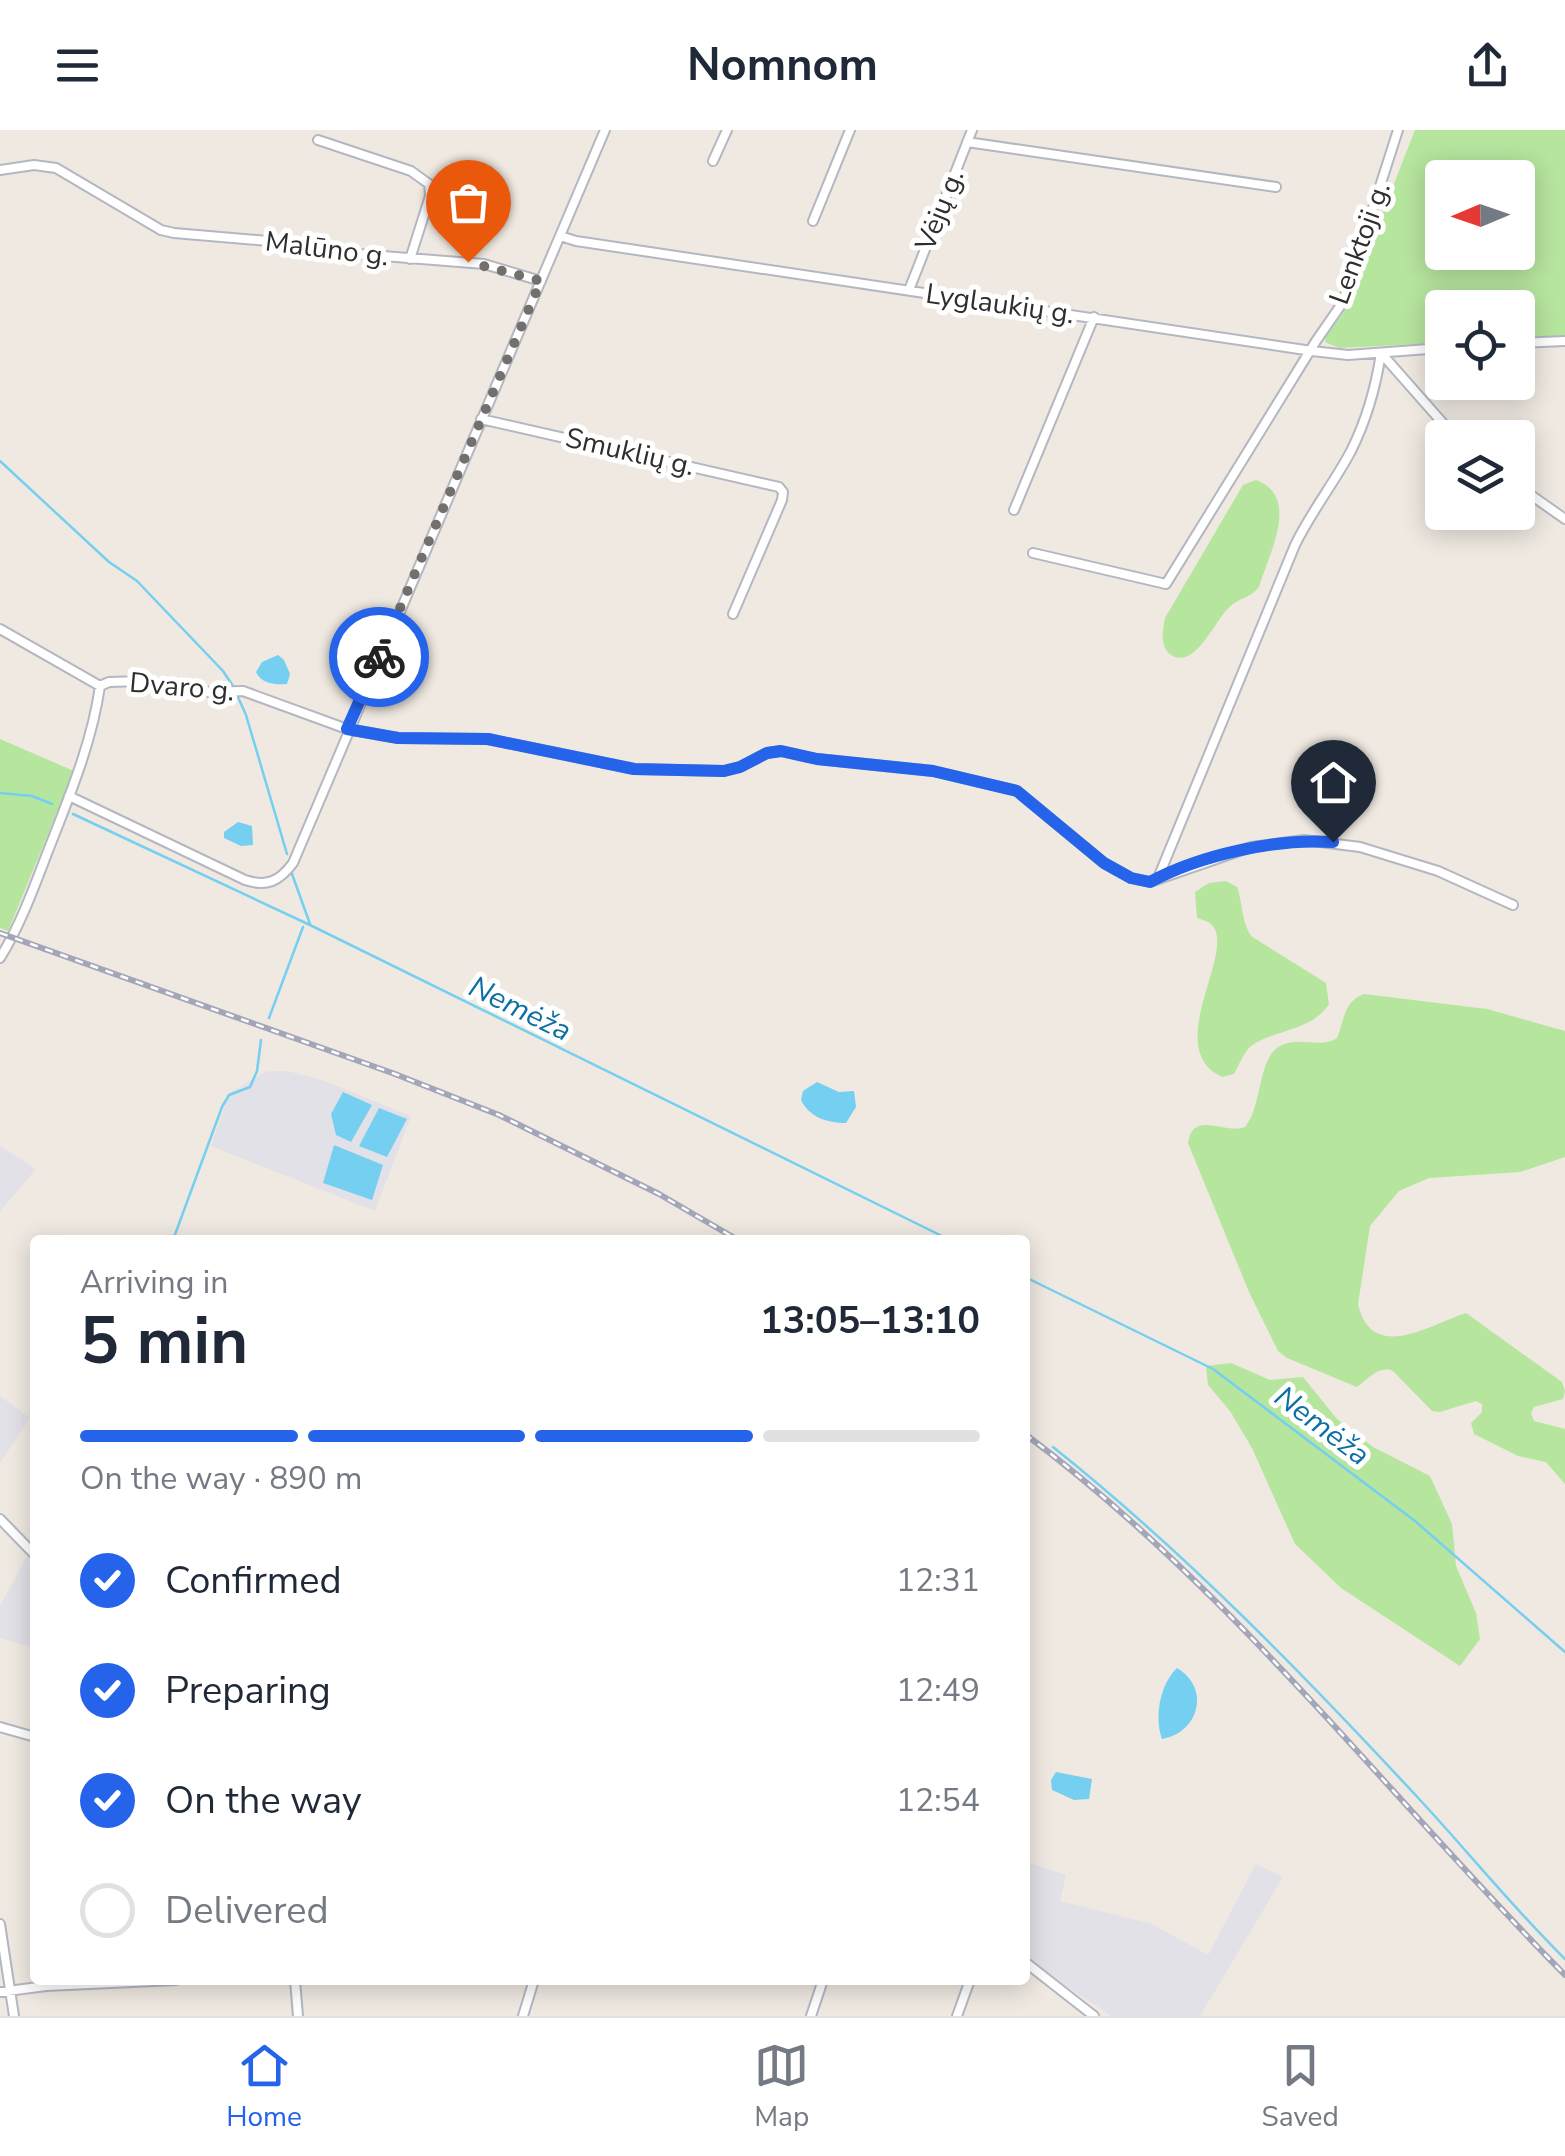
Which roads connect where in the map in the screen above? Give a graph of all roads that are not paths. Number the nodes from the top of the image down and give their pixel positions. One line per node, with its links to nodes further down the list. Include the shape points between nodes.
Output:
1 (605, 130): 12 (street)
2 (726, 130): 8 (street)
3 (850, 130): 11 (street)
4 (972, 130): 7 (street, Vėjų g.)
5 (1398, 130): 20 (street, Lenktoji g., via 1344,302)
6 (318, 140): 13 (street, via 410,171 429,184)
7 (968, 142): 10 (street); 15 (street, Vėjų g.)
8 (713, 161)
9 (0, 170): 13 (street, Malūno g., via 56,168 174,233)
10 (1276, 187)
11 (813, 221)
12 (560, 236): 14 (street); 15 (street, Lyglaukių g.)
13 (410, 259): 14 (street, Malūno g., via 484,264)
14 (541, 281): 22 (street)
15 (909, 290): 16 (street, Lyglaukių g.)
16 (1094, 318): 20 (street, Lyglaukių g.); 25 (street)
17 (1565, 341): 18 (street)
18 (1535, 342)
19 (1425, 350): 21 (street, Lyglaukių g.)
20 (1312, 351): 21 (street, Lyglaukių g.); 27 (street, Lenktoji g., via 1166,584)
21 (1381, 354): 23 (street); 33 (street, via 1350,451 1295,545)
22 (481, 419): 28 (street, Smuklių g., via 779,487 782,500); 31 (street)
23 (1440, 420)
24 (1535, 498): 26 (street)
25 (1014, 510)
26 (1565, 519)
27 (1033, 553)
28 (733, 614)
29 (0, 629): 30 (street, Dvaro g.)
30 (100, 686): 31 (street, Dvaro g., via 142,682 251,692); 32 (street)
31 (347, 729): 32 (street, via 293,864 267,884 244,880); 33 (street, Dvaro g., via 398,738 488,739 634,769 724,771 781,751 933,771 1017,791 1104,863 1140,881)
32 (69, 796): 35 (street)
33 (1158, 878): 34 (street, via 1252,847 1304,840 1360,847)
34 (1513, 905)
35 (0, 958)
36 (0, 1519): 37 (street)
37 (30, 1550)
38 (0, 1727): 39 (street)
39 (13, 1731): 40 (street); 41 (street)
40 (30, 1736)
41 (0, 1740)
42 (0, 1924): 49 (street)
43 (1030, 1966): 55 (street)
44 (98, 1985): 49 (street)
45 (295, 1985): 51 (street)
46 (533, 1985): 52 (street)
47 (821, 1985): 53 (street)
48 (968, 1985): 54 (street)
49 (4, 1991): 50 (street)
50 (14, 2016)
51 (298, 2016)
52 (524, 2016)
53 (811, 2016)
54 (957, 2016)
55 (1094, 2016)

